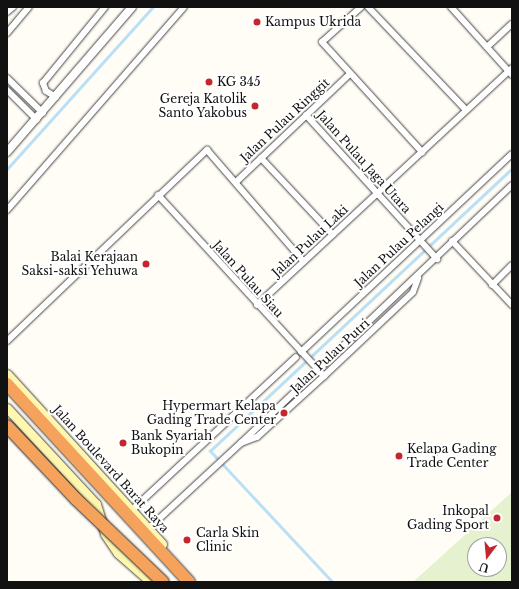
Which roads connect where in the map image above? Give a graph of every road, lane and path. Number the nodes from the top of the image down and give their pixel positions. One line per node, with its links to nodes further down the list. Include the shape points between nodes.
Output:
1 (13, 7): 9 (street)
2 (29, 7): 11 (street)
3 (105, 7): 17 (street, via 43,83 46,91)
4 (132, 7): 17 (street)
5 (184, 7): 30 (street)
6 (360, 7): 14 (street, via 322,42)
7 (368, 7): 18 (street)
8 (451, 7): 12 (street)
9 (7, 12)
10 (512, 24): 12 (street)
11 (7, 33)
12 (487, 47): 13 (street)
13 (511, 71): 18 (street, Jalan Pulau Laki)
14 (350, 74): 20 (street, Jalan Pulau Ringgit); 23 (street)
15 (7, 79): 19 (street)
16 (7, 90): 21 (street)
17 (56, 97): 19 (street)
18 (466, 110): 23 (street, Jalan Pulau Laki)
19 (43, 113): 21 (street)
20 (306, 115): 25 (street, Jalan Pulau Ringgit); 28 (street, Jalan Pulau Jaga Utara)
21 (37, 120): 22 (street)
22 (7, 152)
23 (422, 152): 28 (street, Jalan Pulau Laki)
24 (512, 154): 33 (street, Jalan Pulau Pelangi)
25 (261, 158): 26 (street, Jalan Pulau Ringgit); 31 (street)
26 (236, 182): 29 (street, via 207,150); 35 (street)
27 (512, 185): 32 (street, Jalan Pulau Putri)
28 (378, 193): 31 (street, Jalan Pulau Laki); 33 (street, Jalan Pulau Jaga Utara)
29 (158, 195): 39 (street, Jalan Pulau Siau); 43 (street)
30 (7, 210)
31 (333, 235): 35 (street, Jalan Pulau Laki)
32 (452, 241): 34 (street, Jalan Pulau Putri); 38 (street)
33 (421, 242): 34 (street, Jalan Pulau Jaga Utara); 44 (street, Jalan Pulau Pelangi)
34 (436, 258): 37 (street, Jalan Pulau Putri)
35 (303, 261): 39 (street, Jalan Pulau Laki)
36 (512, 265): 38 (street)
37 (419, 276): 41 (street); 42 (street, Jalan Pulau Putri, via 413,292)
38 (492, 284): 40 (street)
39 (257, 305): 44 (street, Jalan Pulau Siau)
40 (512, 305)
41 (382, 310): 42 (street); 46 (street)
42 (388, 316): 48 (street, Jalan Pulau Putri)
43 (7, 341)
44 (302, 354): 46 (street, Jalan Pulau Siau)
45 (296, 357): 55 (street)
46 (317, 368): 48 (street, Jalan Pulau Siau); 50 (street)
47 (7, 374): 55 (main road, Jalan Boulevard Barat Raya)
48 (324, 376): 52 (street, Jalan Pulau Putri)
49 (7, 384): 59 (highway)
50 (279, 407): 52 (street); 54 (street)
51 (7, 408): 57 (main road, via 96,504 105,534 118,553)
52 (285, 413): 54 (street, Jalan Pulau Putri, via 257,437)
53 (7, 426): 58 (highway, bridge, via 76,499)
54 (241, 443): 56 (street, Jalan Pulau Putri)
55 (132, 510): 56 (main road, Jalan Boulevard Barat Raya)
56 (148, 529): 60 (main road, Jalan Boulevard Barat Raya)
57 (150, 582)
58 (163, 582)
59 (190, 582)
60 (195, 582)

